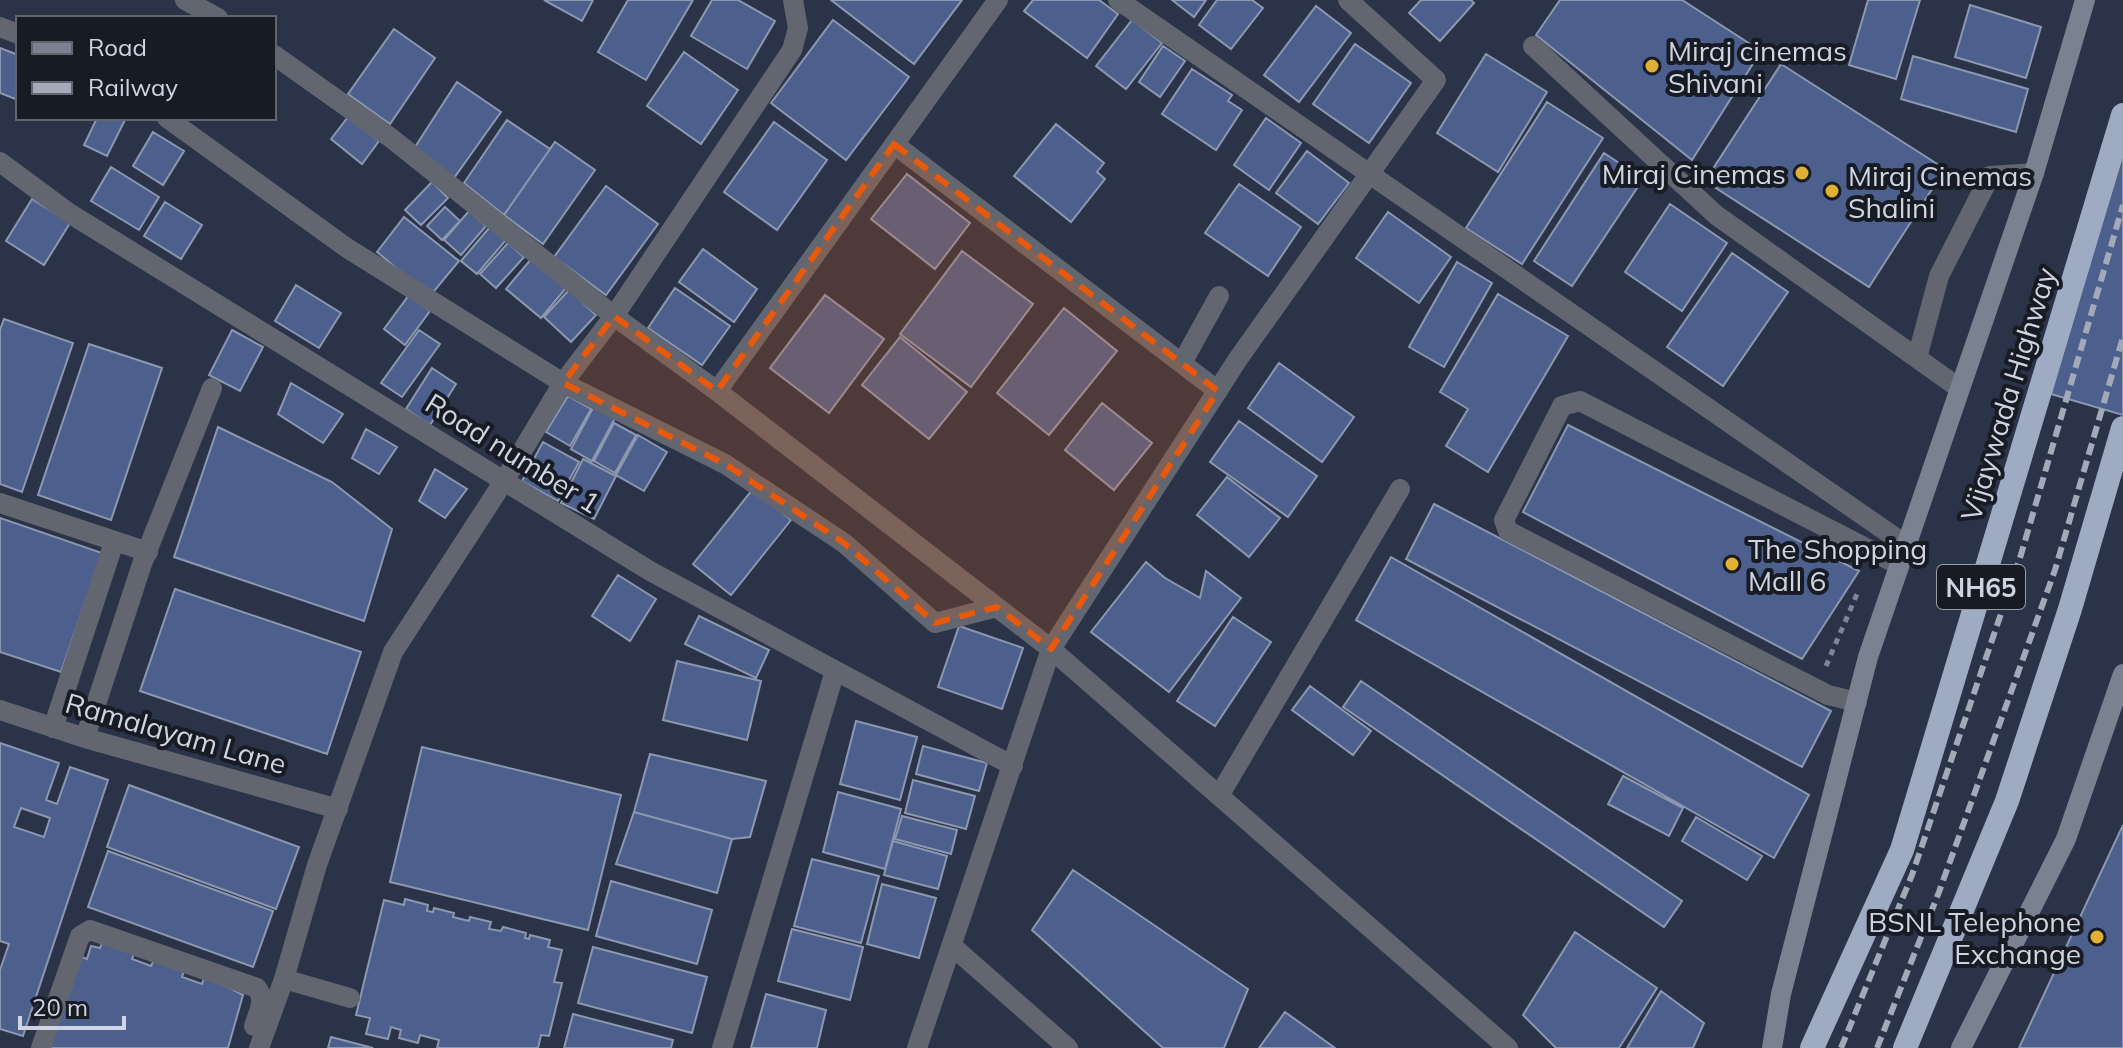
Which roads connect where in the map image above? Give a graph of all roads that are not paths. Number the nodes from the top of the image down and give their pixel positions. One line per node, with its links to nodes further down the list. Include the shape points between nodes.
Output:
1 (185, 0): 7 (street)
2 (793, 0): 17 (street, via 798,28 792,50)
3 (998, 0): 12 (street)
4 (1118, 0): 14 (street)
5 (1348, 0): 14 (street, via 1436,80)
6 (2085, 0): 15 (street)
7 (214, 16)
8 (1533, 46): 18 (street, via 1716,215)
9 (276, 56): 17 (street, via 391,138)
10 (2123, 115): 55 (highway, Vijaywada Highway / NH65, via 1902,850)
11 (170, 120): 20 (street, via 347,248)
12 (894, 144): 19 (street); 23 (street)
13 (0, 162): 26 (street, Road number 1, via 69,213)
14 (1368, 173): 24 (street); 30 (street)
15 (2034, 173): 18 (street, via 1990,176 1939,276); 22 (street)
16 (1219, 296): 19 (street)
17 (614, 316): 20 (street); 23 (street)
18 (1917, 358): 22 (street)
19 (1182, 363): 24 (street)
20 (563, 383): 26 (street); 33 (street, via 725,464 844,543 935,623)
21 (212, 388): 31 (street)
22 (1959, 388): 30 (street)
23 (717, 391): 33 (street)
24 (1218, 391): 34 (street)
25 (2123, 428): 56 (highway, via 2007,801)
26 (504, 481): 35 (street, Road number 1, via 650,571); 43 (street, via 393,652)
27 (1400, 489): 42 (street)
28 (0, 503): 29 (street)
29 (114, 542): 31 (street); 39 (street)
30 (1906, 545): 32 (street)
31 (148, 552): 40 (street)
32 (1899, 565): 37 (street); 37 (street, via 1580,401 1562,406 1504,520 1508,531 1828,695)
33 (997, 607): 34 (street)
34 (1051, 649): 41 (street); 42 (street)
35 (835, 671): 41 (street, Road number 1); 50 (street)
36 (2123, 674): 57 (street, via 2066,839)
37 (1857, 702): 54 (street, via 1781,994)
38 (0, 710): 39 (street, Ramalayam Lane)
39 (53, 728): 40 (street, Ramalayam Lane)
40 (85, 738): 43 (street, Ramalayam Lane)
41 (1013, 766): 44 (street)
42 (1219, 796): 53 (street)
43 (338, 809): 45 (street)
44 (952, 946): 51 (street); 52 (street)
45 (284, 979): 46 (street); 49 (street)
46 (350, 998)
47 (41, 1048): 48 (street, via 80,936 90,930 257,988 261,1004)
48 (246, 1048)
49 (259, 1048)
50 (722, 1048)
51 (917, 1048)
52 (1068, 1048)
53 (1508, 1048)
54 (1772, 1048)
55 (1812, 1048)
56 (1905, 1048)
57 (1961, 1048)

